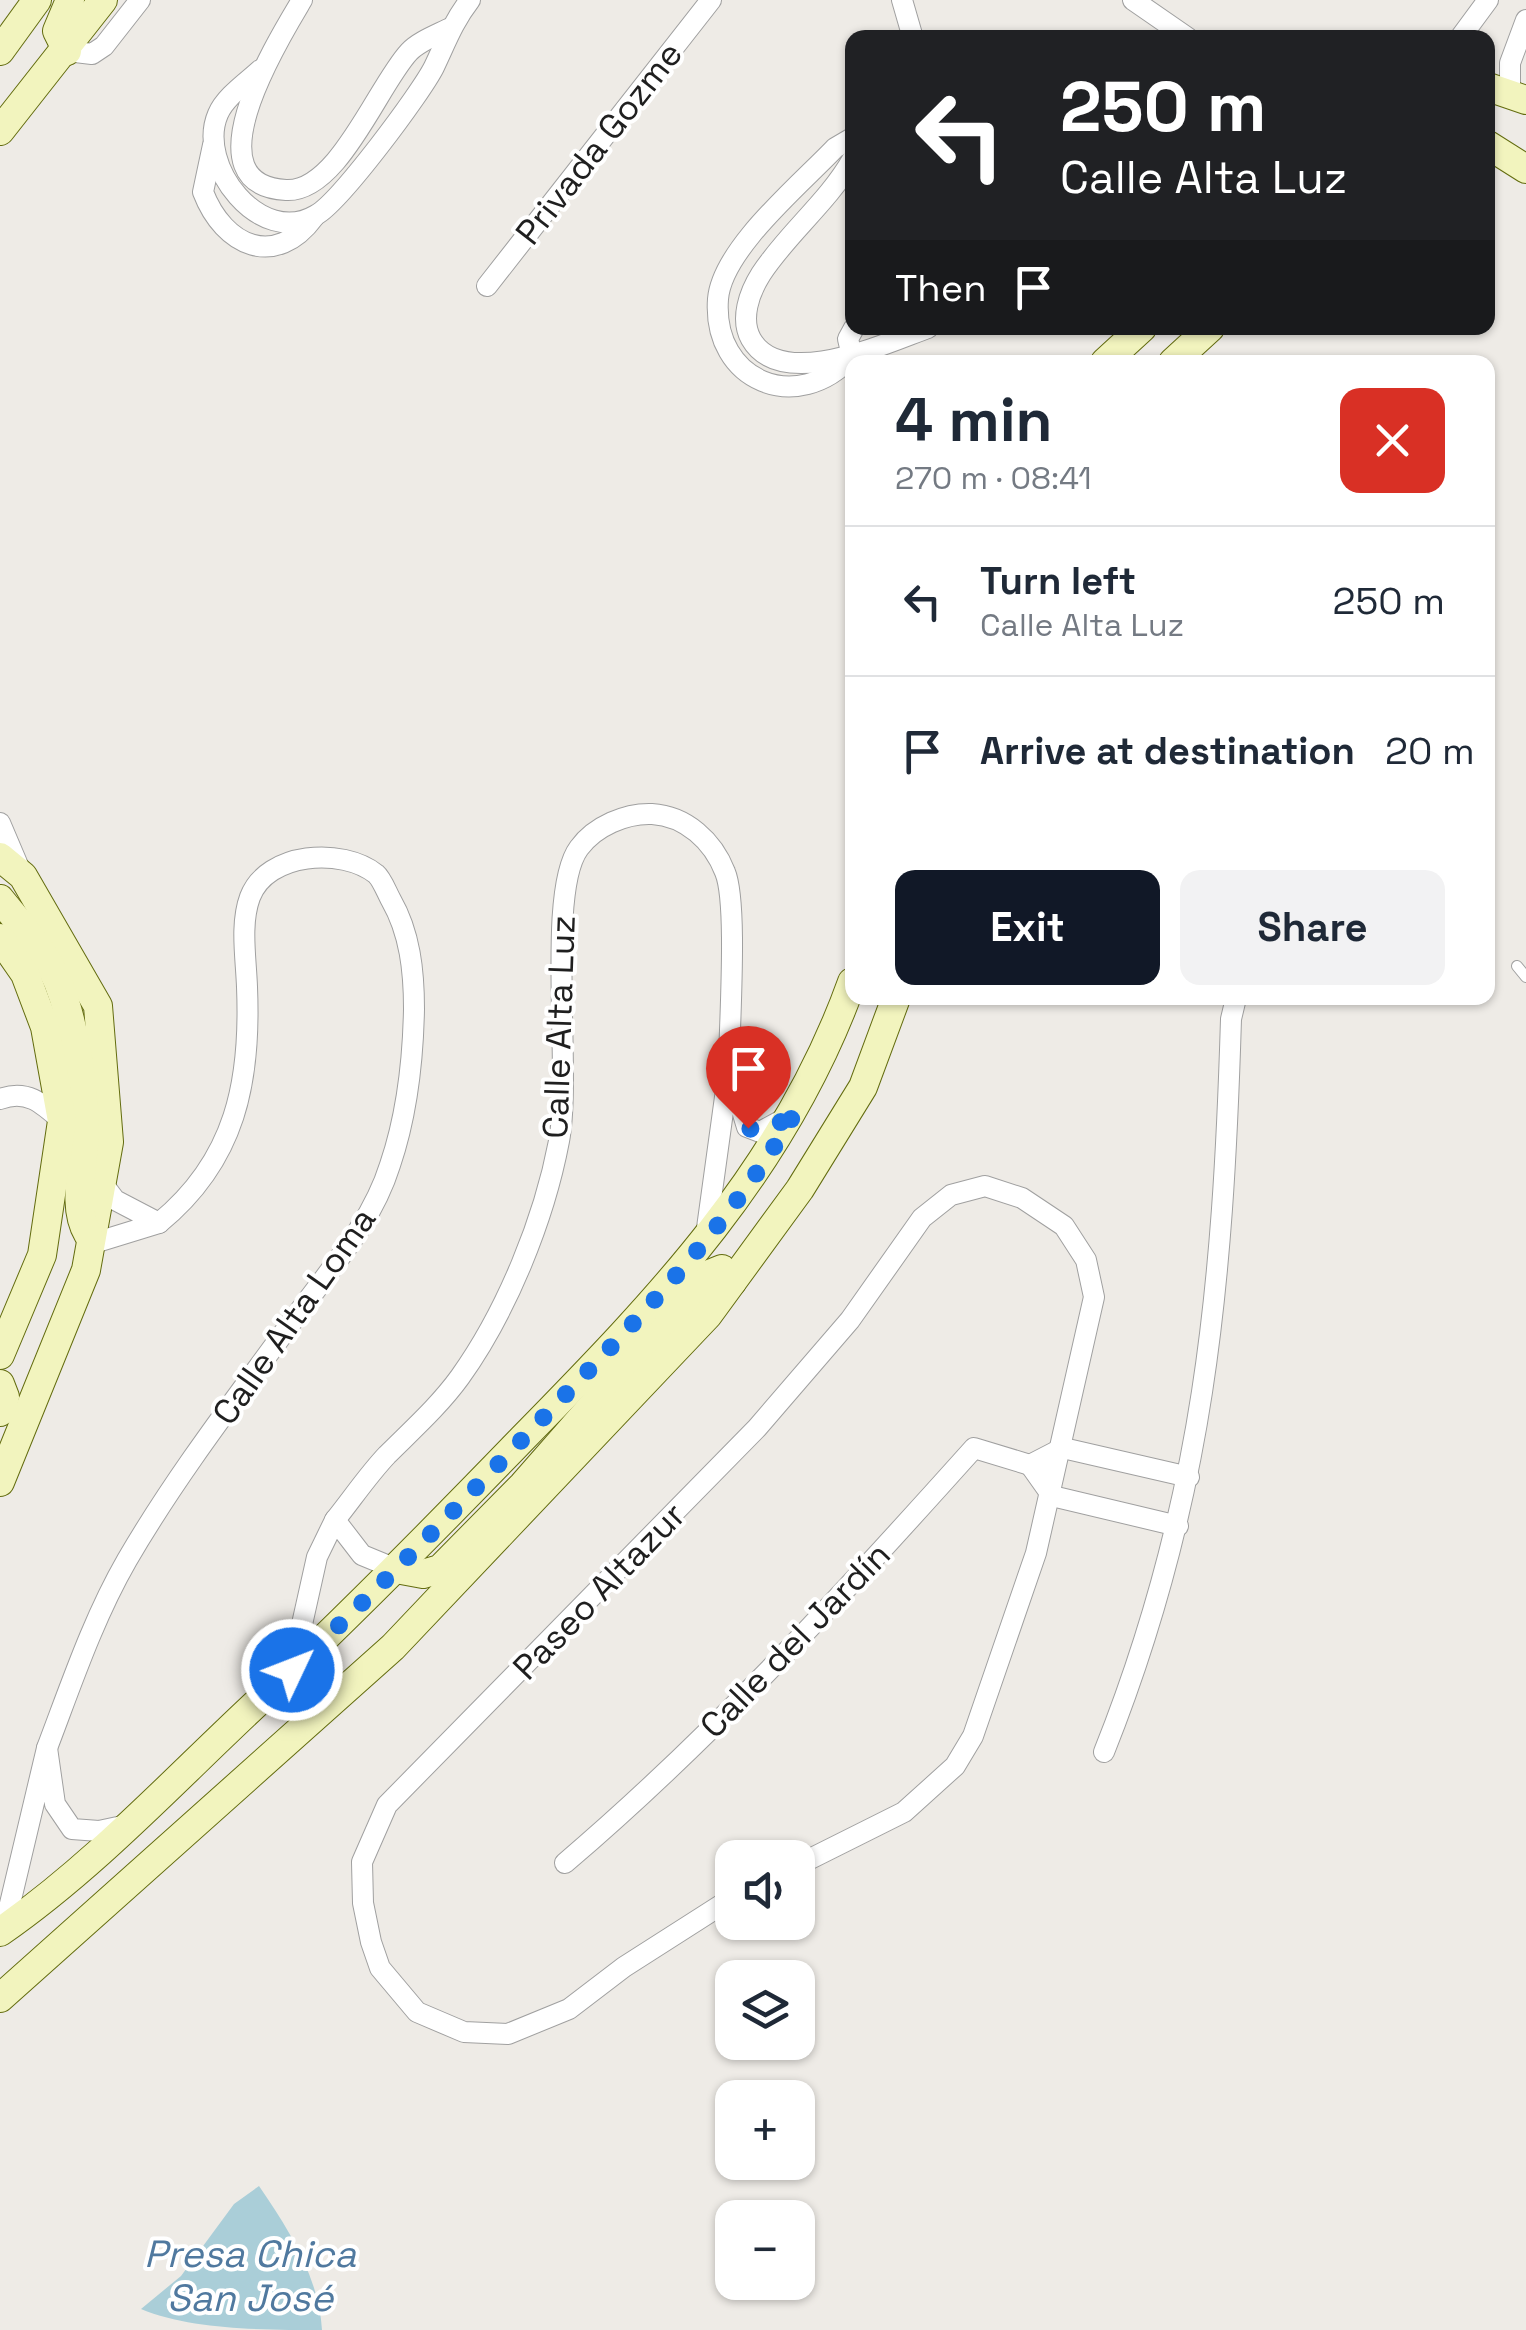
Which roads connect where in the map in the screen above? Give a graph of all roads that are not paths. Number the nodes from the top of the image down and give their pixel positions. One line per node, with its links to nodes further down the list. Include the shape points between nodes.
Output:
1 (37, 0): 17 (street)
2 (70, 0): 16 (street, via 57,31)
3 (103, 0): 16 (street)
4 (140, 0): 16 (street, via 104,46 92,54)
5 (302, 0): 20 (street)
6 (470, 0): 12 (street)
7 (711, 0): 29 (street, Privada Gozme)
8 (902, 0): 13 (street)
9 (1134, 0): 14 (street)
10 (1488, 0): 15 (street)
11 (1526, 20): 18 (street)
12 (448, 29): 20 (street, via 410,50 330,168 301,189 268,186 245,164 242,135); 28 (street, via 434,69 338,196)
13 (911, 30)
14 (1177, 30)
15 (1466, 30)
16 (67, 51): 22 (street)
17 (0, 52)
18 (1510, 64): 19 (street); 21 (street)
19 (1495, 69)
20 (260, 70): 24 (street, via 219,110)
21 (1508, 93)
22 (0, 131)
23 (845, 142): 37 (street, via 739,249 718,297 732,360 754,377 784,389 812,386)
24 (213, 143): 28 (street, via 229,186 249,206 280,220); 28 (street, via 203,192 227,231 274,247 289,244)
25 (1495, 149): 27 (street)
26 (845, 169): 36 (street, via 760,275 746,308 746,329 758,350 786,364)
27 (1526, 169)
28 (314, 217)
29 (487, 286)
30 (909, 335): 33 (street)
31 (1134, 335): 34 (street)
32 (1202, 335): 35 (street)
33 (855, 355)
34 (1113, 355)
35 (1181, 355)
36 (845, 357)
37 (845, 364)
38 (0, 824): 40 (street)
39 (0, 857): 40 (street)
40 (23, 876): 52 (street, via 98,1006 109,1142)
41 (0, 899): 55 (street, via 58,981 78,1062 85,1128 80,1205)
42 (0, 938): 51 (street, via 24,974 44,1027)
43 (1517, 966): 44 (lane)
44 (1526, 976)
45 (845, 1002): 50 (street)
46 (893, 1005): 56 (street, via 862,1087)
47 (1234, 1005): 62 (street, via 1216,1308)
48 (729, 1068): 50 (street, Calle Alta Luz, via 748,1128 774,1127); 54 (street, Calle Alta Luz); 65 (street, Calle Alta Luz, via 727,874 710,844 690,826 662,815 636,814 604,826 580,847 567,871 559,1140 522,1259 460,1378)
49 (0, 1100): 51 (street, via 13,1094 37,1098)
50 (797, 1109): 54 (street)
51 (62, 1120): 57 (street, via 42,1255)
52 (103, 1184): 53 (street, via 115,1200); 55 (street)
53 (159, 1223): 55 (street, Calle Alta Loma); 69 (street, Calle Alta Loma, via 219,1154 239,1105 250,1052 245,919 251,893 286,864 315,857 377,874 406,926 414,992 413,1058 390,1166 367,1218 126,1561)
54 (705, 1241): 67 (street)
55 (94, 1243): 63 (street)
56 (732, 1282): 67 (street, via 722,1270 704,1279 440,1569); 76 (street, via 562,1474 393,1646)
57 (0, 1354)
58 (0, 1384): 59 (street)
59 (0, 1412)
60 (1064, 1448): 61 (street); 62 (street); 64 (street, Paseo Altazur); 74 (street, Paseo Altazur, via 1094,1297 1086,1260 1064,1226 1022,1198 985,1186 951,1195 922,1218 850,1320 757,1428 387,1804 362,1862 363,1903 380,1968 418,2012 464,2032 508,2034 569,2009)
61 (1030, 1465): 64 (street); 73 (street, Calle del Jardín, via 974,1448 810,1632)
62 (1189, 1477): 66 (street)
63 (0, 1482)
64 (1052, 1496): 66 (street); 72 (street, Paseo Altazur, via 987,1704 954,1766 904,1812)
65 (335, 1520): 67 (street, via 362,1555); 68 (street, Calle Alta Luz, via 318,1557)
66 (1178, 1526): 70 (street, via 1133,1680)
67 (396, 1569): 68 (street)
68 (292, 1670): 71 (street)
69 (47, 1748): 71 (street, Calle Alta Loma, via 55,1804 72,1829 99,1832); 75 (street, Calle Alta Loma)
70 (1104, 1752)
71 (127, 1824): 75 (street)
72 (815, 1856)
73 (565, 1863)
74 (715, 1909)
75 (2, 1930)
76 (0, 1998)

